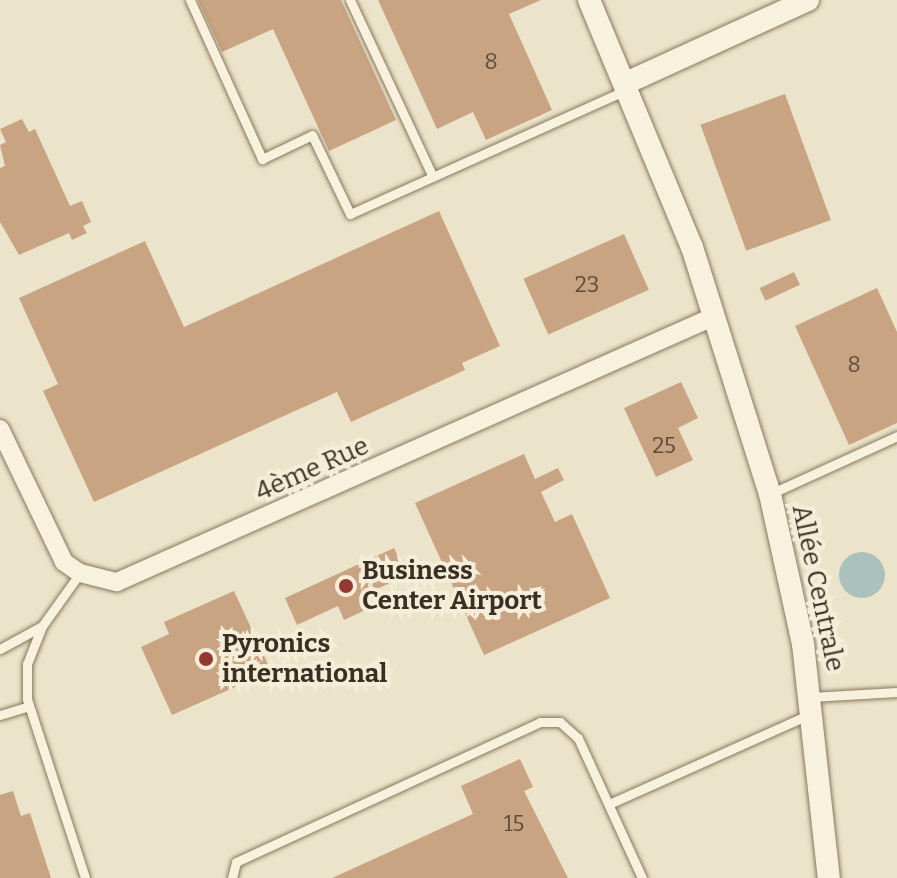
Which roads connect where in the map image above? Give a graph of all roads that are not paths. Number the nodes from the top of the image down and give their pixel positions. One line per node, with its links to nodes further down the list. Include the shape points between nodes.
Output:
1 (190, 0): 6 (lane, via 262,159 312,135 350,214)
2 (350, 0): 6 (lane)
3 (589, 0): 5 (street)
4 (808, 0): 5 (street)
5 (628, 86): 6 (lane); 7 (street, Allée Centrale)
6 (433, 177)
7 (715, 316): 10 (street, Allée Centrale); 11 (street, 4ème Rue, via 134,577 117,582)
8 (0, 429): 11 (street, via 53,547)
9 (897, 436): 10 (lane)
10 (770, 494): 15 (street, Allée Centrale)
11 (80, 573): 12 (lane)
12 (42, 626): 13 (lane); 16 (lane, via 27,664)
13 (0, 649)
14 (897, 692): 15 (lane)
15 (812, 705): 18 (lane); 22 (street, Allée Centrale)
16 (29, 706): 17 (lane); 19 (lane)
17 (0, 715)
18 (609, 804): 20 (lane, via 578,738 560,722 540,722 236,862); 21 (lane)
19 (85, 878)
20 (232, 878)
21 (642, 878)
22 (829, 878)

